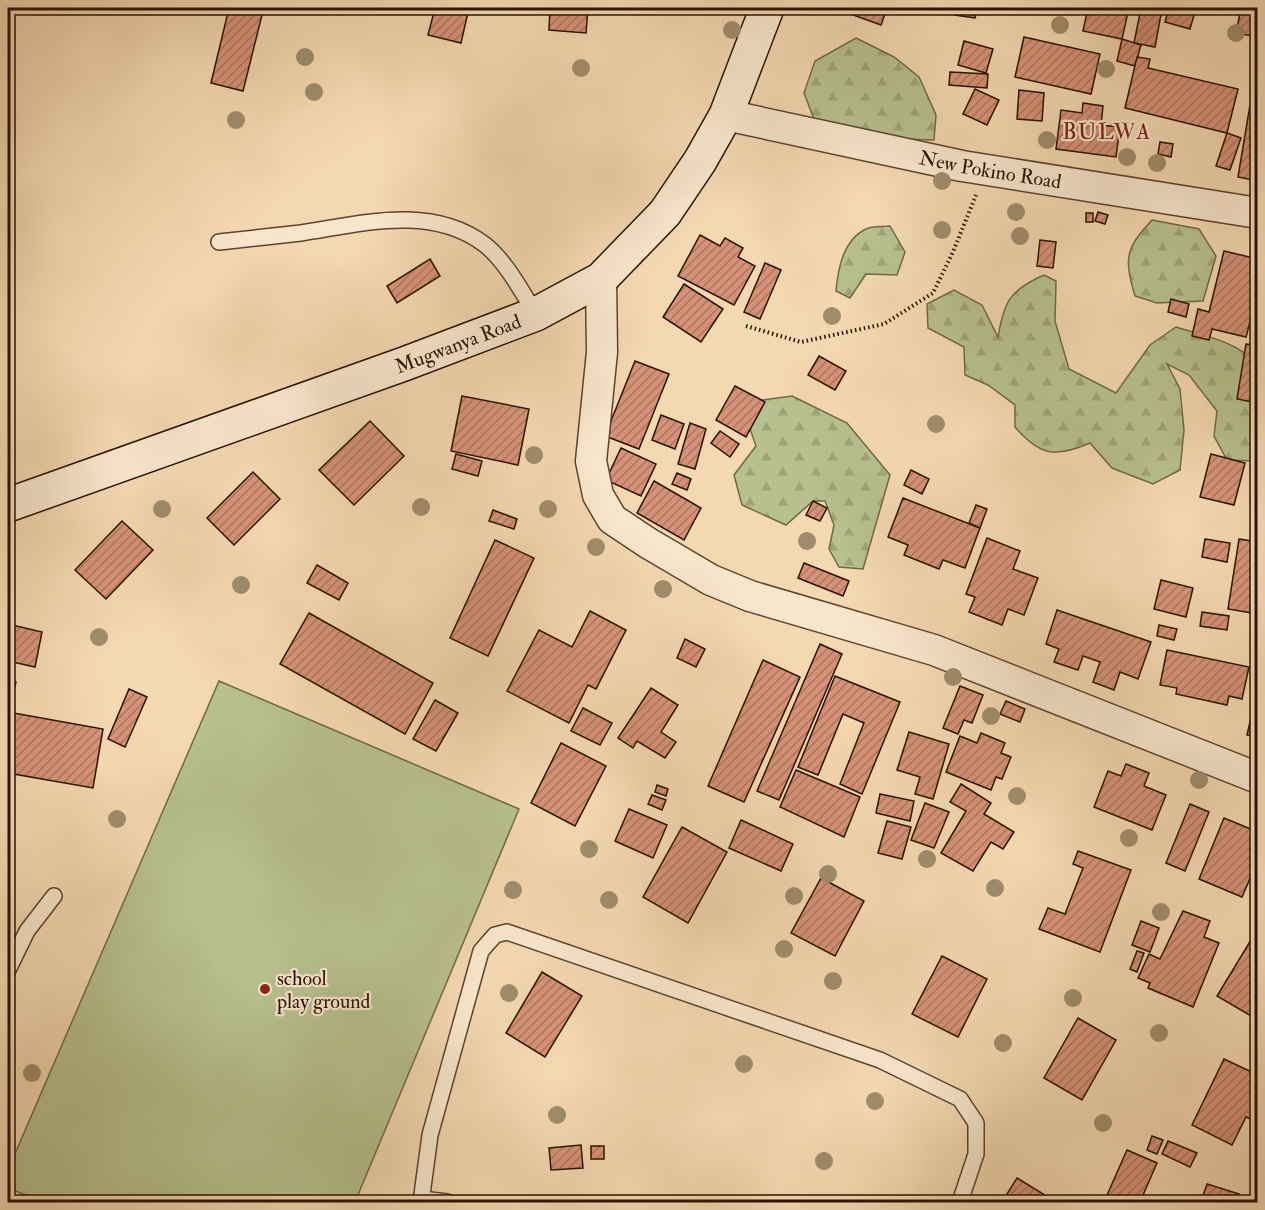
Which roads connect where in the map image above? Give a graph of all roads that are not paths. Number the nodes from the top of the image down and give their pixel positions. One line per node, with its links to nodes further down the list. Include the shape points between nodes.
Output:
1 (767, 8): 2 (street, Mugwanya Road)
2 (726, 115): 3 (street, New Pokino Road, via 983,169); 5 (street, Mugwanya Road, via 665,213)
3 (1257, 213)
4 (219, 242): 6 (lane, via 388,220 427,221 460,230 485,245 505,267)
5 (601, 279): 6 (street, Mugwanya Road); 8 (street, via 602,352 591,461 598,495 612,519 711,580 750,596 934,650)
6 (536, 314): 7 (street, Mugwanya Road)
7 (8, 505)
8 (1257, 778)
9 (54, 896): 10 (lane, via 27,931)
10 (8, 970)
11 (421, 1201): 12 (lane); 13 (lane, via 430,1135 481,951 495,936 507,932 880,1060 960,1099 976,1123 976,1154)
12 (447, 1203)
13 (960, 1203)

